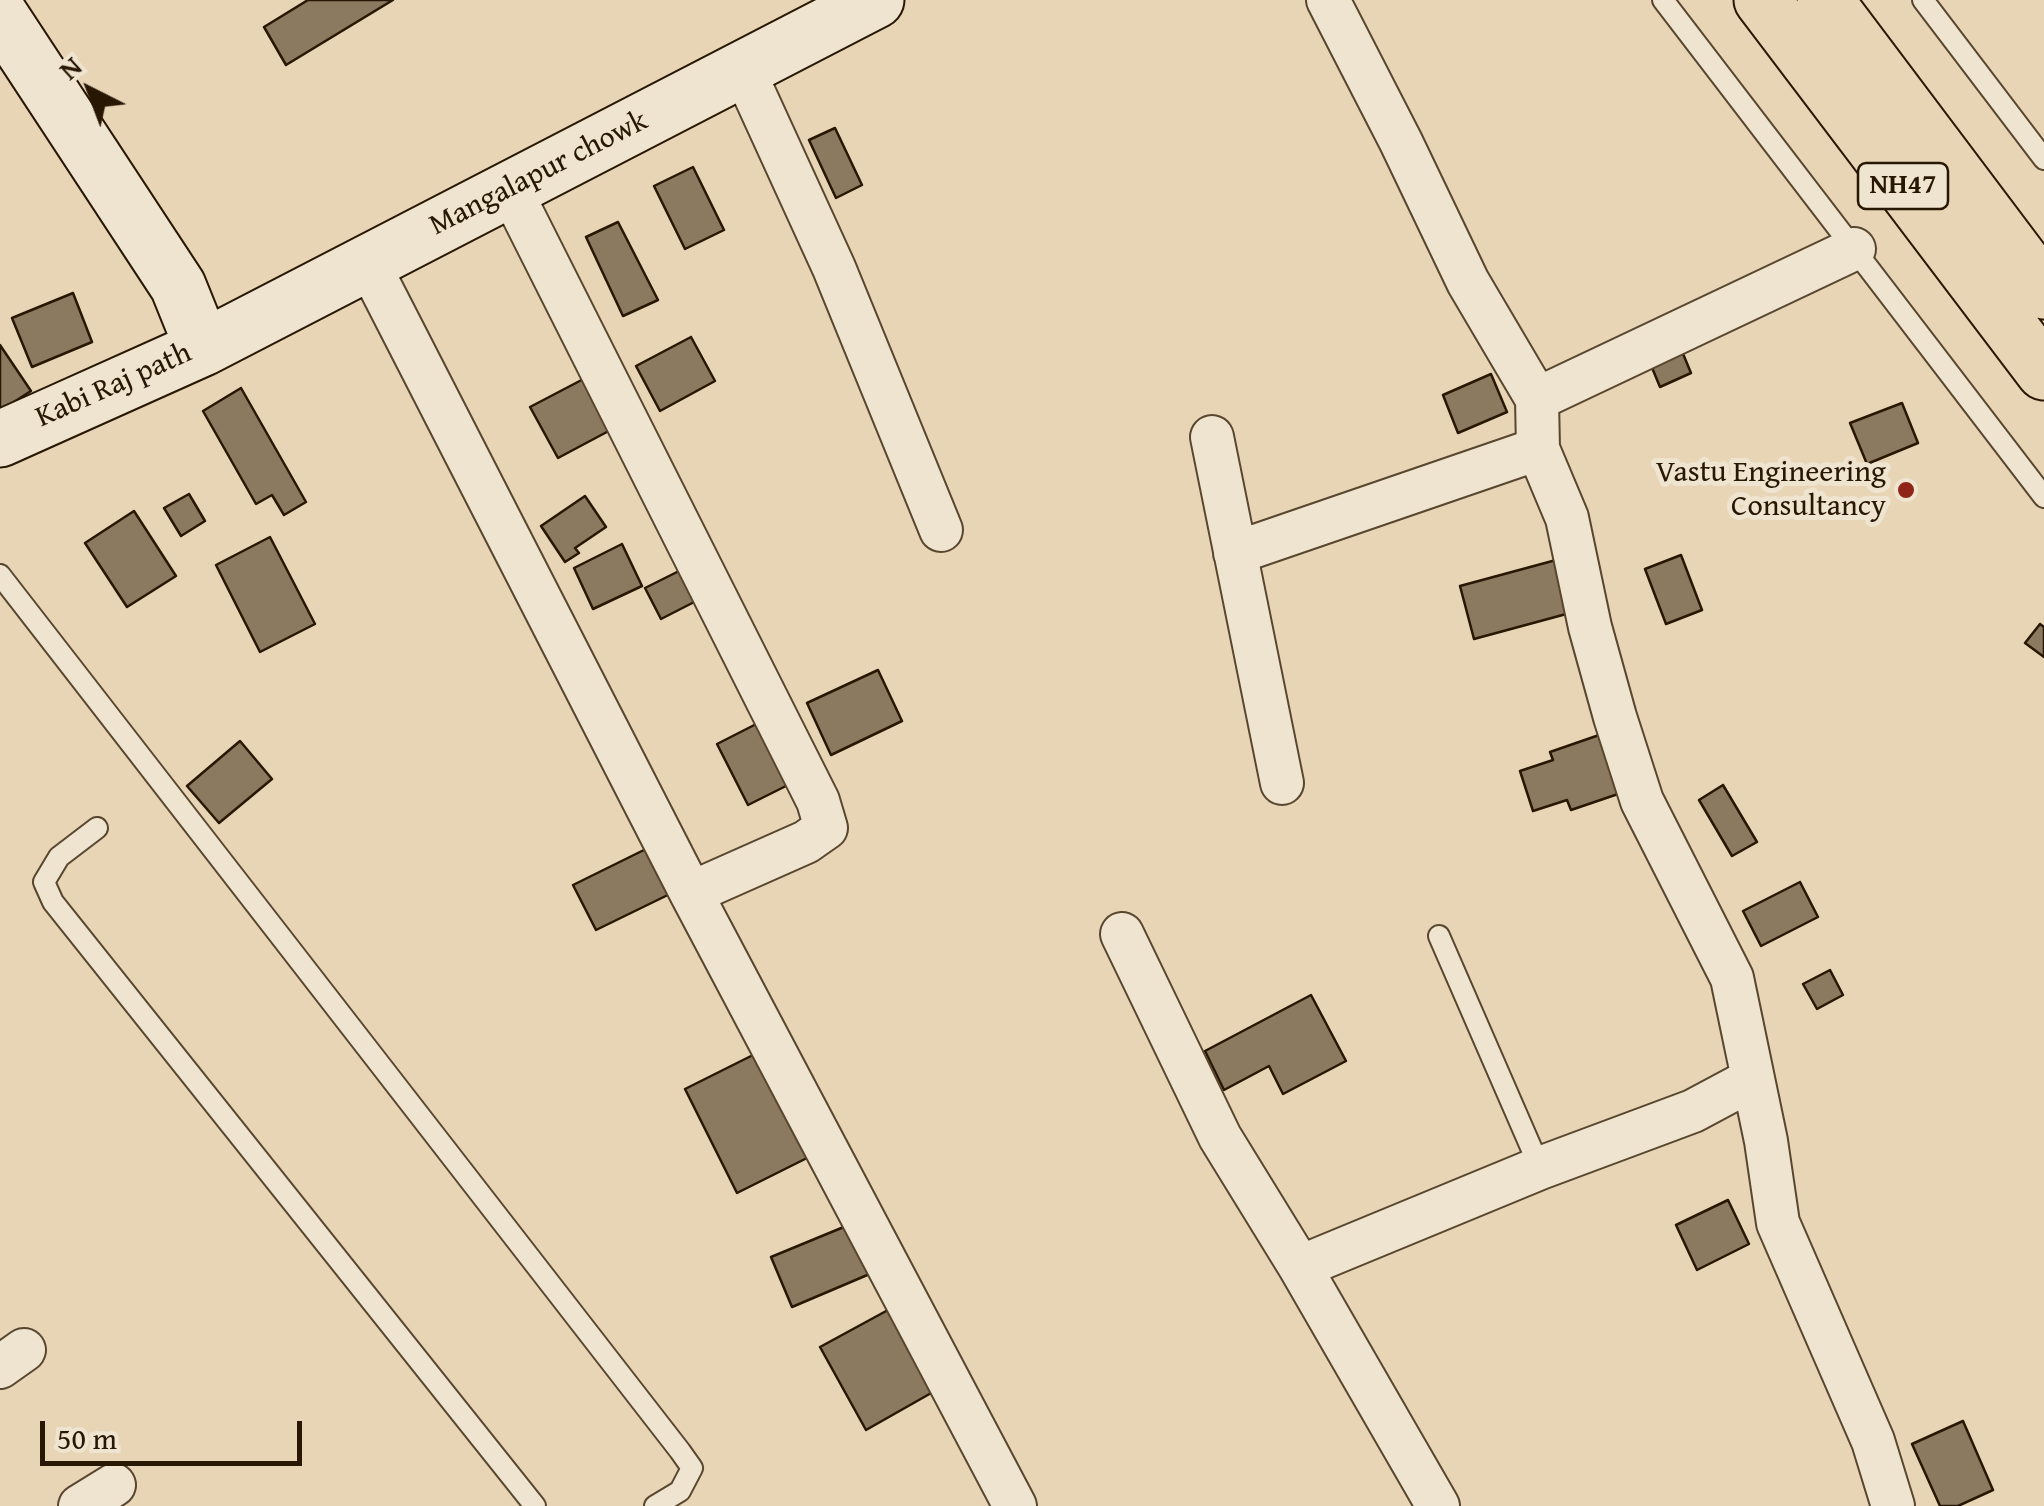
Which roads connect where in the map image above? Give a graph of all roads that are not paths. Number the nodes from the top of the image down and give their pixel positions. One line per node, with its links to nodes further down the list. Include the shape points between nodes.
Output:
1 (876, 0): 8 (street, Mangalapur chowk)
2 (1328, 0): 16 (street, via 1468,282)
3 (1663, 0): 11 (lane)
4 (1762, 0): 15 (highway, NH47)
5 (1825, 0): 13 (highway, NH47)
6 (1923, 0): 9 (lane)
7 (0, 15): 14 (street, Kabi Raj path, via 178,286)
8 (743, 68): 10 (street, Mangalapur chowk); 21 (street)
9 (2044, 160)
10 (510, 189): 12 (street, Mangalapur chowk); 26 (street, via 826,828)
11 (1854, 249): 16 (street); 20 (lane)
12 (368, 263): 14 (street, Mangalapur chowk); 26 (street)
13 (2044, 292)
14 (203, 348): 18 (street, Kabi Raj path)
15 (2044, 372)
16 (1537, 399): 19 (street)
17 (1212, 437): 22 (street)
18 (0, 439)
19 (1538, 449): 22 (street); 29 (street, via 1567,518 1590,627 1642,801 1732,978)
20 (2044, 497)
21 (941, 530)
22 (1235, 552): 24 (street)
23 (0, 576): 33 (lane, via 692,1468 680,1491)
24 (1282, 782)
25 (97, 828): 32 (lane, via 58,857 44,882 54,902)
26 (691, 892): 34 (street)
27 (1122, 934): 31 (street, via 1220,1137)
28 (1439, 936): 30 (lane)
29 (1750, 1080): 30 (street, via 1693,1111); 36 (street, via 1778,1223 1873,1441)
30 (1540, 1168): 31 (street)
31 (1300, 1267): 35 (street)
32 (535, 1506)
33 (655, 1506)
34 (1015, 1506)
35 (1438, 1506)
36 (1893, 1506)

